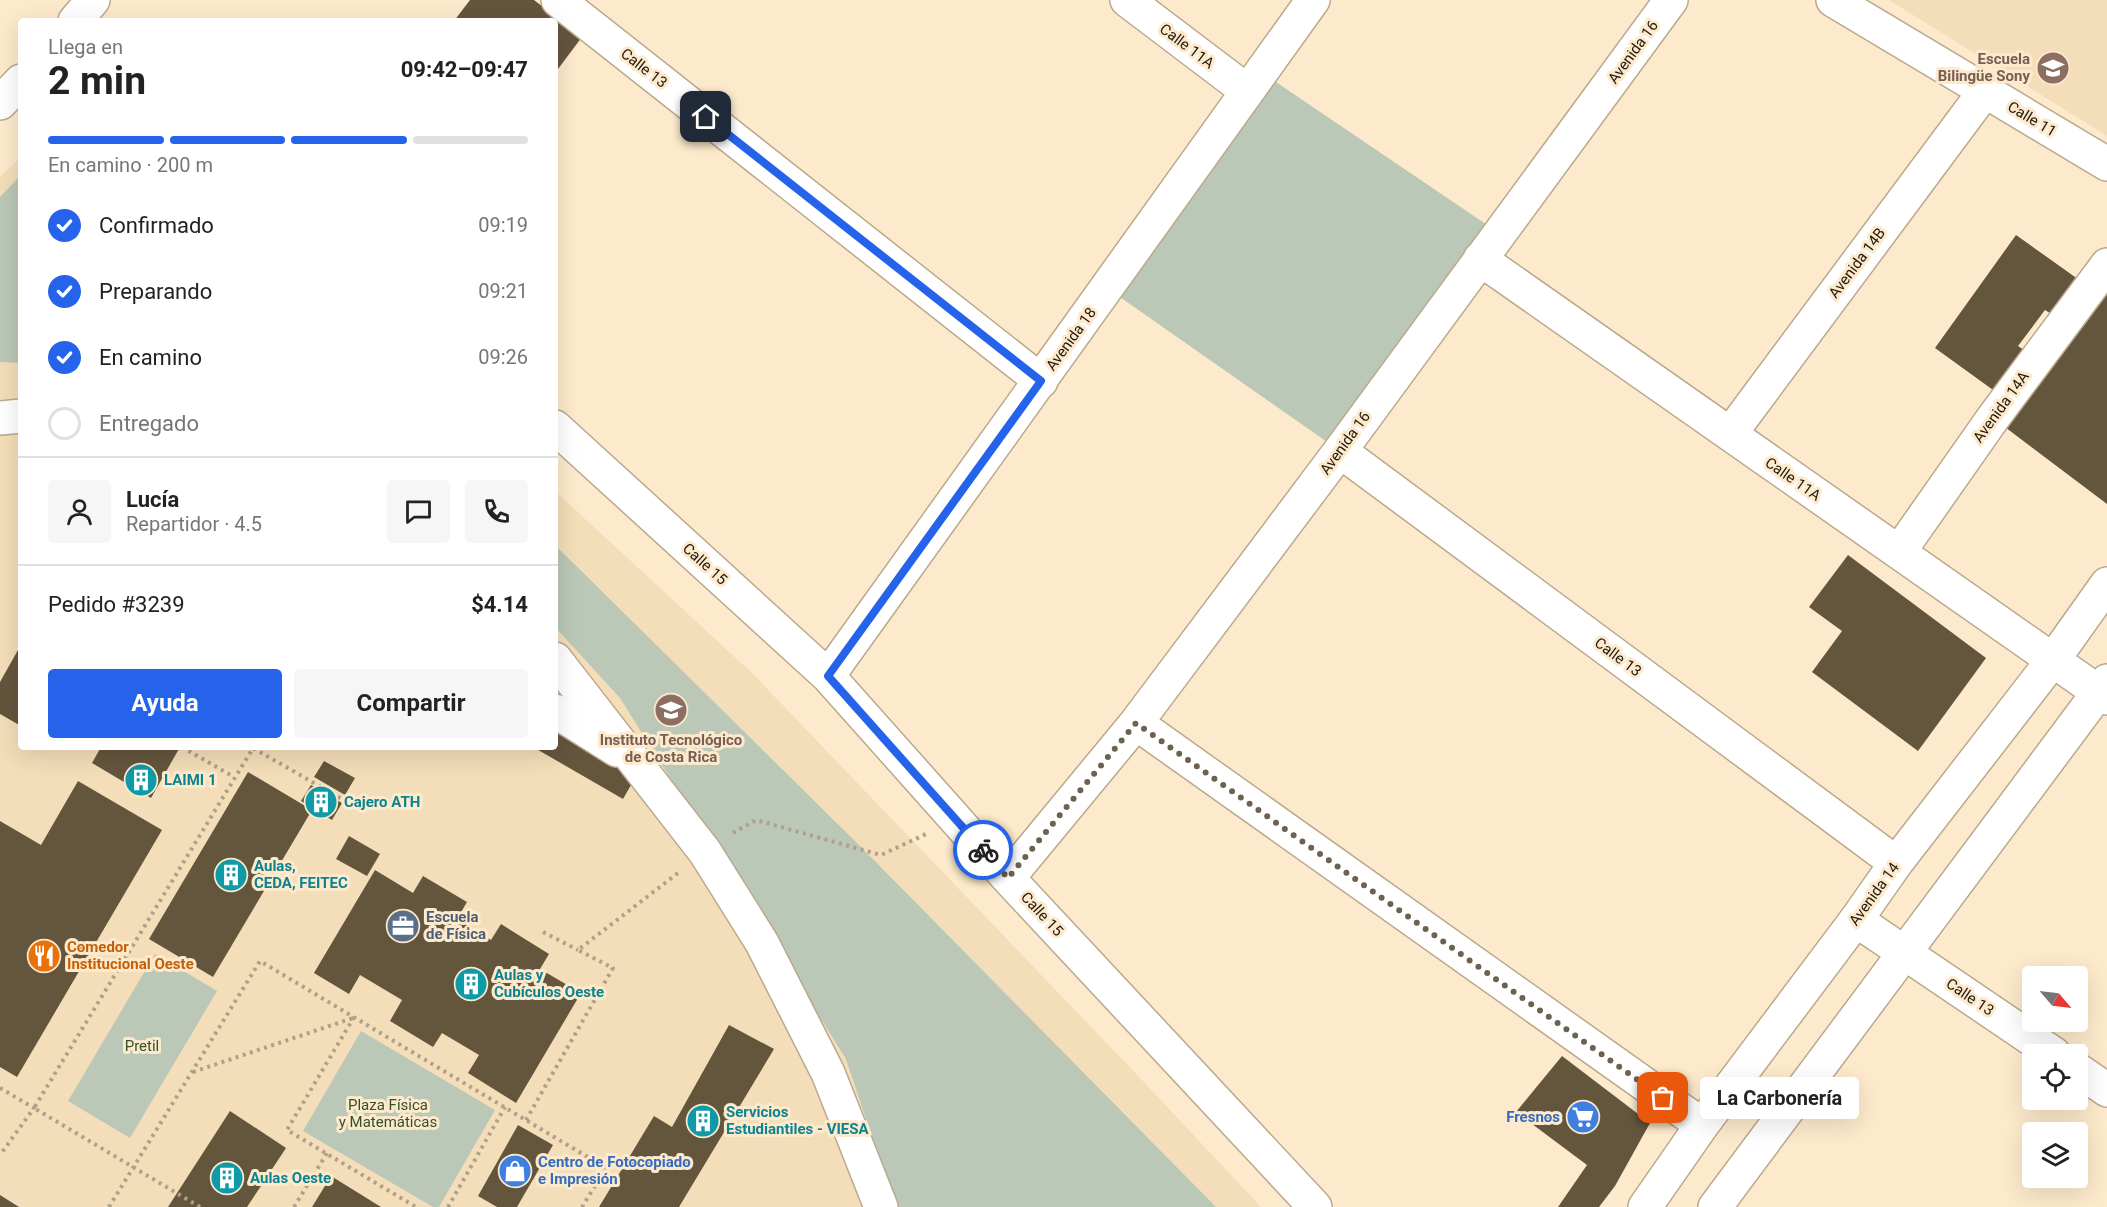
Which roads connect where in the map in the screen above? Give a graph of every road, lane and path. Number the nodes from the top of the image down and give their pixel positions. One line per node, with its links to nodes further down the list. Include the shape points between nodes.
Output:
1 (93, 0): 7 (street)
2 (558, 0): 15 (street, Calle 13)
3 (1127, 0): 9 (street, Calle 11A)
4 (1313, 0): 9 (street, Avenida 18)
5 (1671, 0): 13 (street, Avenida 16)
6 (1833, 0): 10 (street, Calle 11)
7 (78, 18)
8 (18, 84): 11 (street)
9 (1247, 91): 15 (street, Avenida 18)
10 (1985, 91): 12 (street, Calle 11); 19 (street, Avenida 14B)
11 (0, 103)
12 (2107, 164)
13 (1480, 259): 19 (street, Calle 11A); 20 (street, Avenida 16)
14 (2107, 265): 21 (street, Avenida 14A)
15 (1041, 381): 25 (street, Avenida 18)
16 (18, 416): 17 (street)
17 (0, 418)
18 (558, 430): 25 (street, Calle 15)
19 (1730, 434): 21 (street, Calle 11A)
20 (1340, 451): 28 (street, Avenida 16); 37 (street, Calle 13)
21 (1899, 552): 23 (street, Calle 11A)
22 (2107, 584): 23 (street, Avenida 14)
23 (2053, 660): 26 (street, Calle 11A); 37 (street, Avenida 14)
24 (558, 662): 32 (street)
25 (828, 676): 35 (street, Calle 15)
26 (2104, 690): 43 (street)
27 (558, 713): 32 (street)
28 (1136, 723): 39 (street, Avenida 16); 53 (street)
29 (187, 750): 33 (path)
30 (252, 750): 33 (path)
31 (256, 750): 34 (path)
32 (636, 762): 63 (street, via 705,852 762,943 828,1073)
33 (234, 777): 51 (path)
34 (354, 806)
35 (956, 820): 36 (path, via 881,855 756,820); 39 (street, Calle 15)
36 (727, 836)
37 (1896, 863): 40 (street, Avenida 14)
38 (686, 867): 42 (path)
39 (1008, 878): 64 (street, Calle 15)
40 (1856, 920): 43 (street, Calle 13); 53 (street, Avenida 14)
41 (543, 932): 42 (path)
42 (578, 950): 52 (path, via 613,968)
43 (1905, 953): 45 (street, Calle 13); 66 (street)
44 (354, 1017): 46 (path); 46 (path, via 260,961); 50 (path); 54 (path, via 287,1130)
45 (2039, 1044)
46 (192, 1073): 56 (path)
47 (2088, 1077): 49 (street)
48 (0, 1088): 51 (path)
49 (2107, 1090)
50 (505, 1107): 52 (path); 61 (path)
51 (34, 1108): 55 (path); 56 (path)
52 (526, 1120): 62 (path, via 606,1168)
53 (1702, 1125): 65 (street, Avenida 14)
54 (327, 1153): 59 (path); 60 (path)
55 (0, 1155)
56 (132, 1167): 57 (path); 58 (path)
57 (109, 1207)
58 (200, 1207)
59 (294, 1207)
60 (416, 1207)
61 (448, 1207)
62 (582, 1207)
63 (881, 1207)
64 (1315, 1207)
65 (1645, 1207)
66 (1714, 1207)

